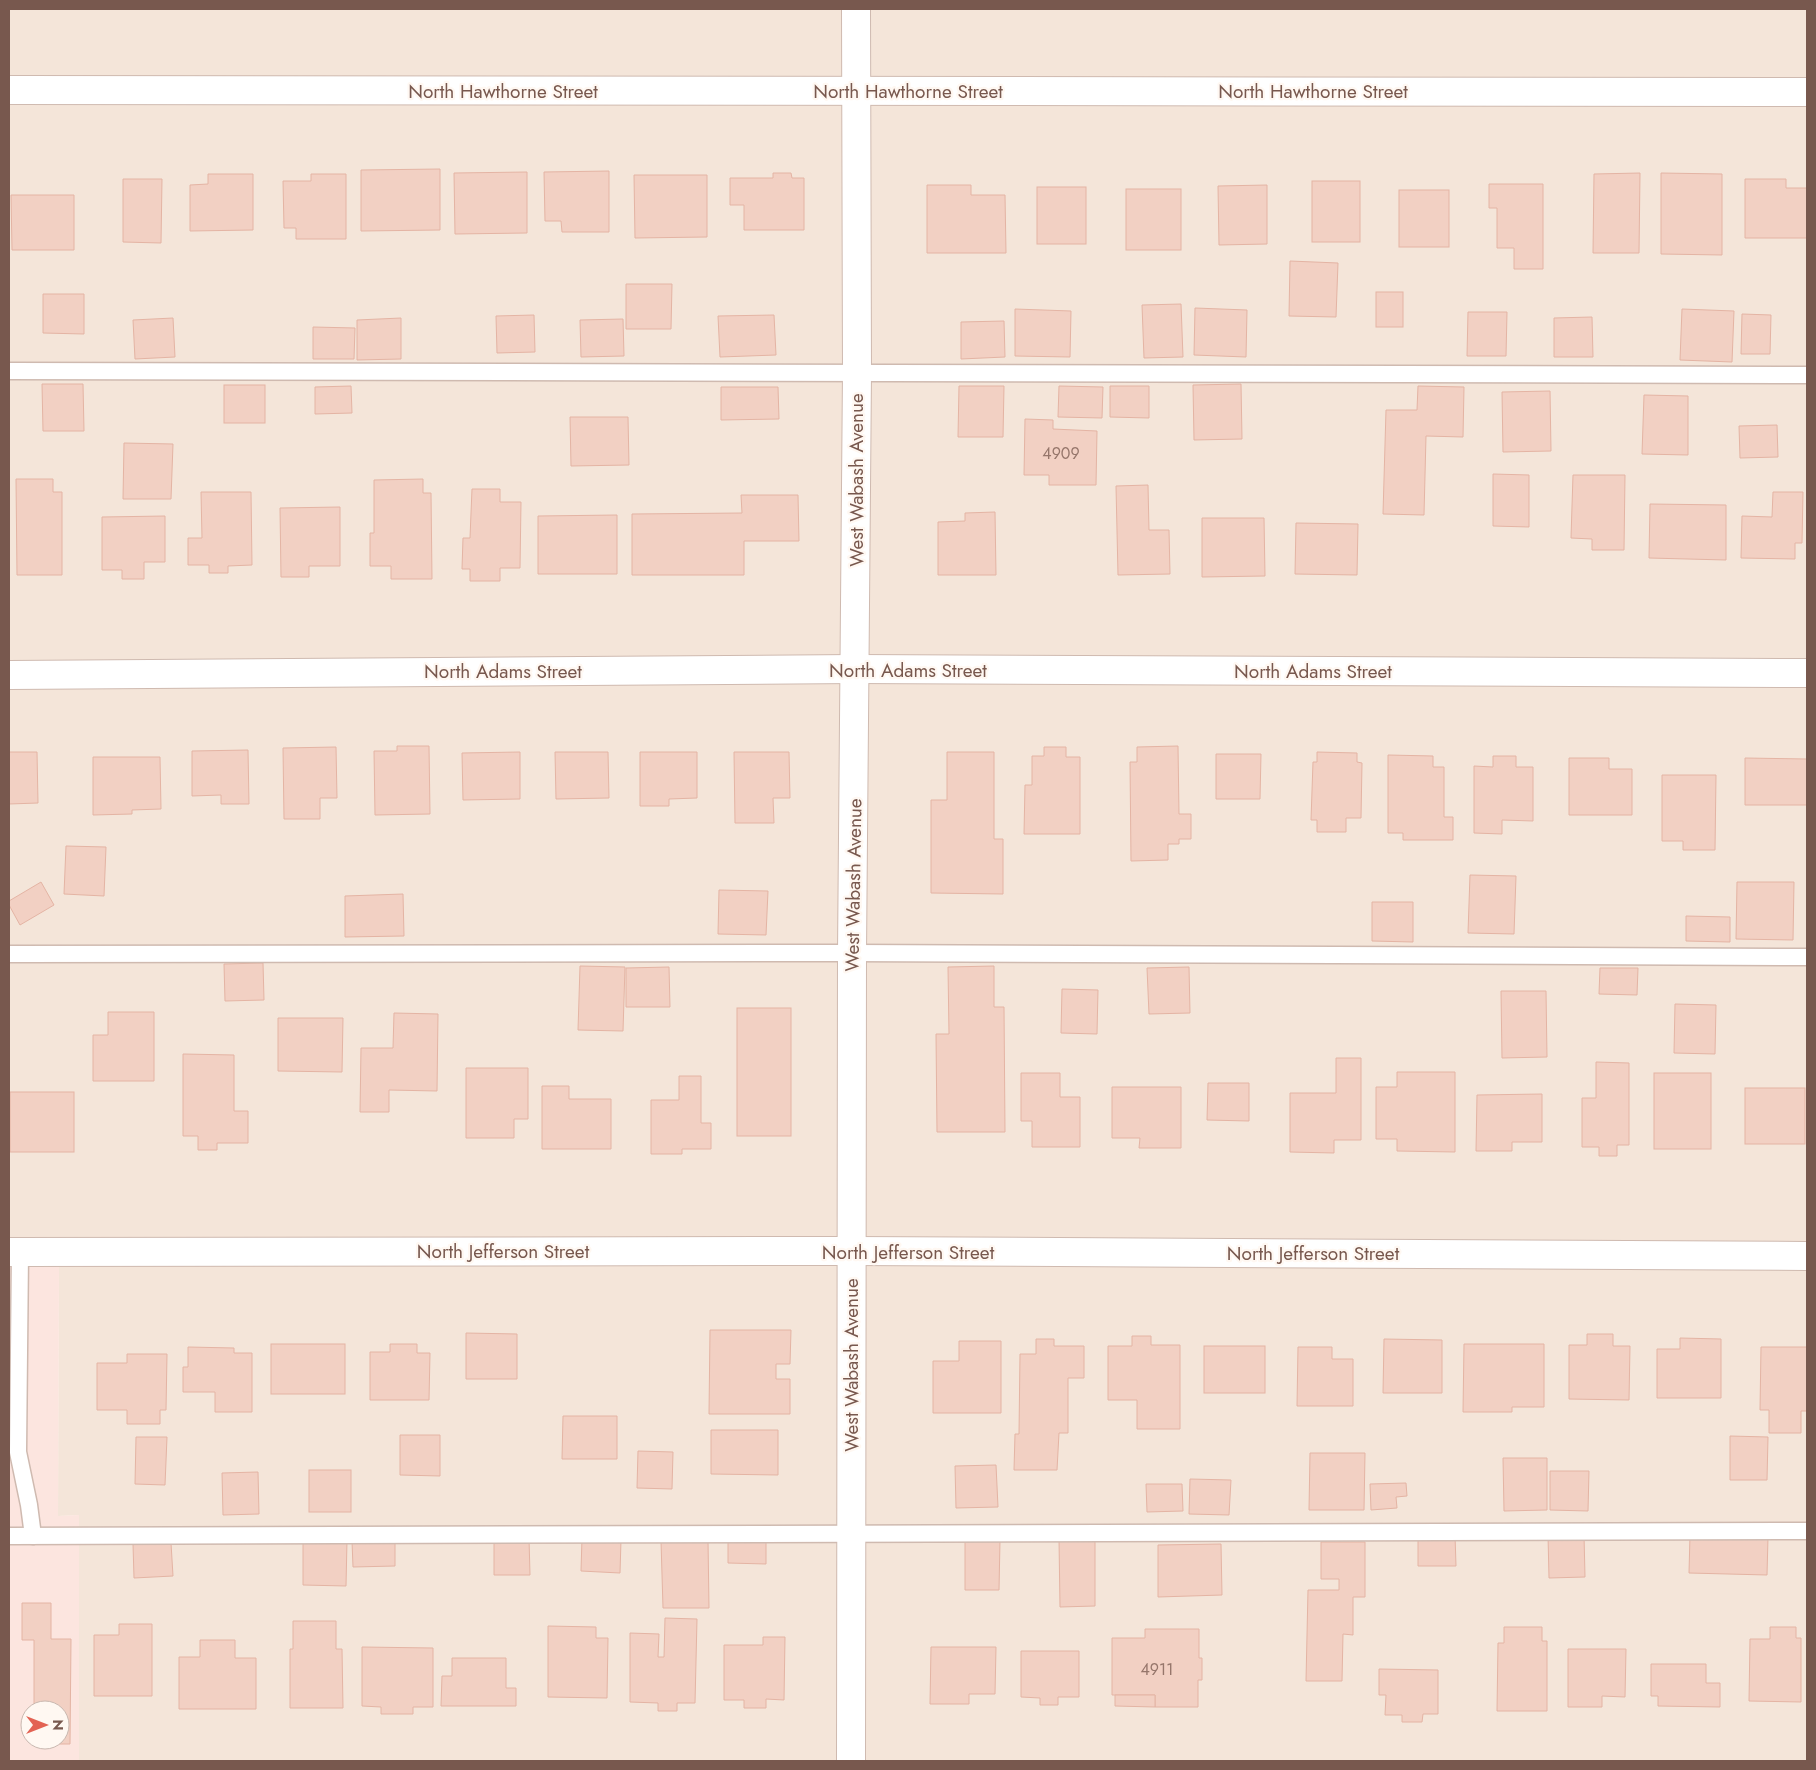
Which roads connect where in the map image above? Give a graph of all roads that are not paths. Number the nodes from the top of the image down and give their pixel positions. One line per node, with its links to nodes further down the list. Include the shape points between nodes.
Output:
1 (856, 9): 3 (street, West Wabash Avenue)
2 (9, 90): 3 (street, North Hawthorne Street)
3 (855, 91): 4 (street, North Hawthorne Street); 6 (street, West Wabash Avenue)
4 (1807, 92)
5 (9, 371): 6 (lane)
6 (857, 372): 7 (lane); 8 (street, West Wabash Avenue)
7 (1807, 375)
8 (855, 669): 9 (street, North Adams Street); 10 (street, North Adams Street); 11 (street, West Wabash Avenue)
9 (1807, 674)
10 (9, 675)
11 (852, 953): 12 (lane); 13 (lane); 14 (street, West Wabash Avenue)
12 (9, 954)
13 (1807, 957)
14 (851, 1251): 15 (street, North Jefferson Street); 16 (street, North Jefferson Street); 18 (street, West Wabash Avenue)
15 (14, 1252): 20 (lane, via 18,1452)
16 (1807, 1256)
17 (1807, 1531): 18 (lane)
18 (851, 1534): 20 (lane); 21 (street, West Wabash Avenue)
19 (9, 1536): 20 (lane)
20 (33, 1536)
21 (851, 1761)

